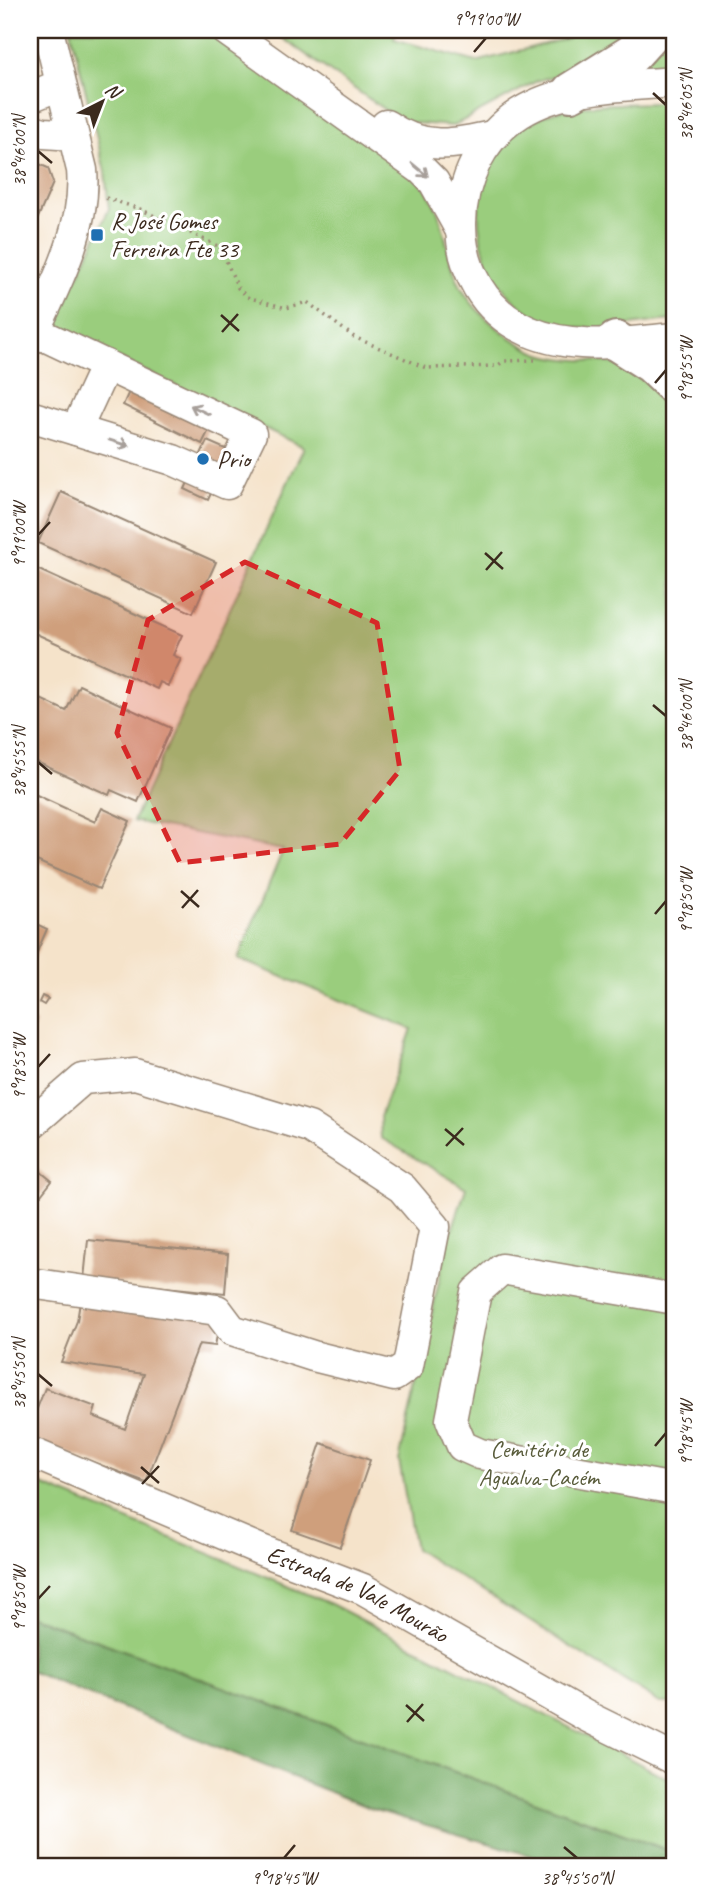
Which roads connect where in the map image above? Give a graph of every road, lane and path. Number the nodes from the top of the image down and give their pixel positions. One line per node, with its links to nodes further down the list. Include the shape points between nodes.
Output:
1 (48, 30): 6 (street)
2 (226, 30): 13 (street, one-way to 13, via 421,169)
3 (252, 30): 11 (street, via 408,139 438,145)
4 (654, 30): 7 (highway, via 632,54)
5 (669, 83): 7 (street)
6 (60, 85): 8 (street); 10 (street)
7 (571, 92): 11 (street, via 519,114)
8 (30, 97)
9 (30, 129): 10 (street)
10 (73, 135): 12 (street)
11 (495, 135): 13 (street, via 478,154 468,177)
12 (84, 191): 14 (street, via 76,228); 18 (path, via 140,209 220,247 237,288 247,296 286,308 307,302 354,337 426,368 538,360)
13 (460, 229): 18 (street, via 469,269 489,302 525,329)
14 (41, 289): 15 (street)
15 (32, 336): 19 (street)
16 (668, 338): 17 (street)
17 (616, 341): 18 (street); 20 (highway, via 652,364)
18 (566, 343)
19 (106, 365): 22 (street); 22 (street, one-way to 19, via 173,460 227,484 251,434)
20 (675, 386)
21 (30, 416): 22 (street)
22 (76, 430)
23 (30, 1125): 24 (street, via 83,1079 135,1074 309,1127 402,1188 436,1227 408,1366 394,1376 232,1330 217,1310)
24 (30, 1283)
25 (675, 1299): 27 (street, via 502,1269 476,1292 451,1420 458,1440 480,1454)
26 (30, 1452): 28 (street, Estrada de Vale Mourão, via 363,1590 586,1716)
27 (675, 1489)
28 (675, 1760)

